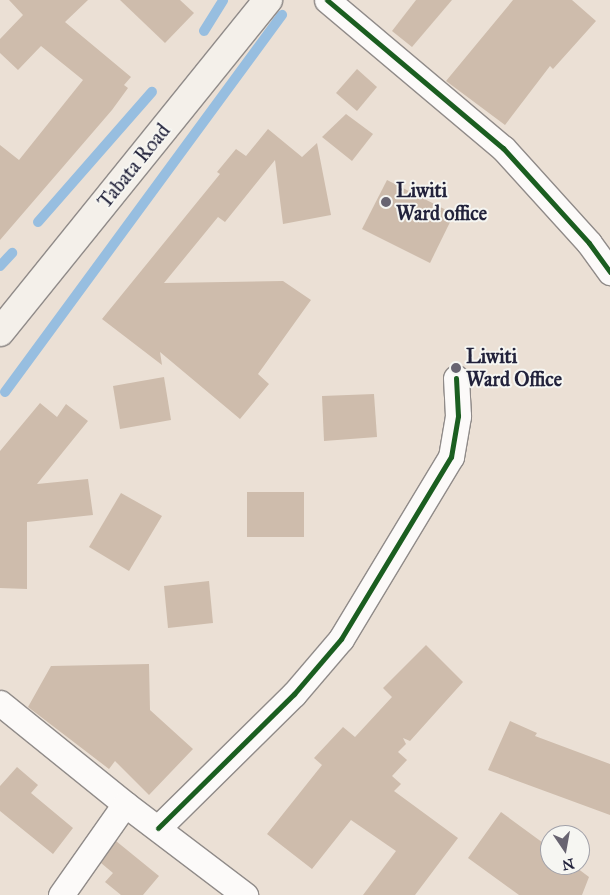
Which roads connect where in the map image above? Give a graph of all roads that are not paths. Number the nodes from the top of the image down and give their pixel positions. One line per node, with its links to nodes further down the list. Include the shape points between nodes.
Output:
1 (268, 0): 4 (main road, Tabata Road)
2 (327, 0): 3 (street, via 503,148 589,243)
3 (610, 272)
4 (0, 332)
5 (456, 378): 8 (street, via 458,416 451,457 340,639 294,694)
6 (0, 703): 7 (street)
7 (125, 804): 8 (street); 9 (street)
8 (158, 828): 10 (street)
9 (61, 895)
10 (245, 895)

